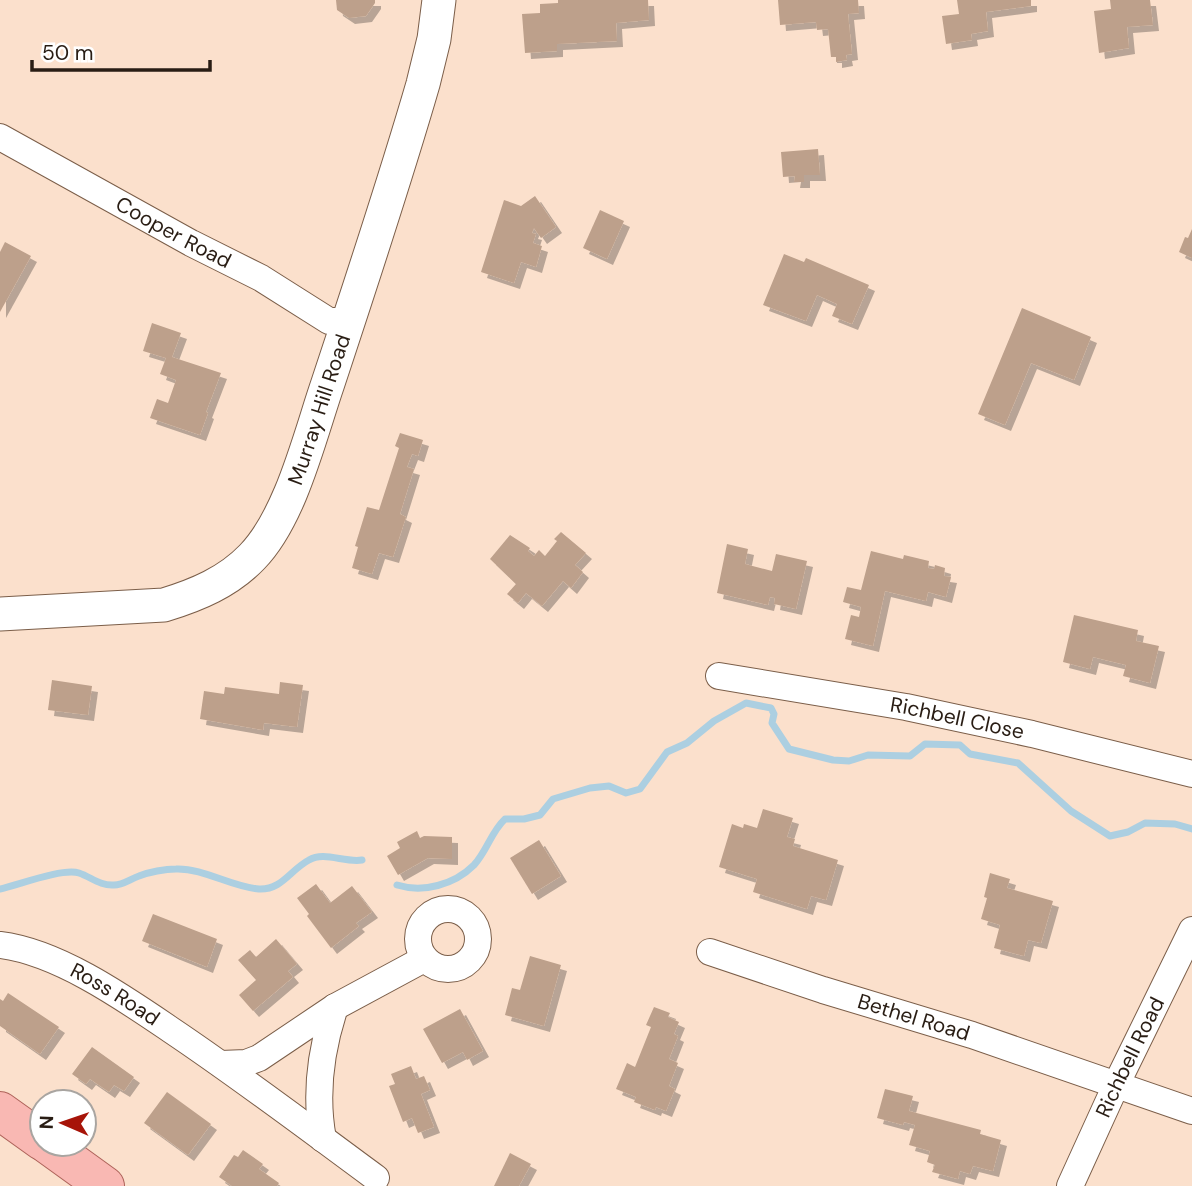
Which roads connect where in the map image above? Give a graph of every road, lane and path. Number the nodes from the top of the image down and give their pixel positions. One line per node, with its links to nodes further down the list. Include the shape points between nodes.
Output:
1 (439, 0): 3 (street, Murray Hill Road, via 423,84)
2 (0, 137): 3 (street, Cooper Road, via 261,278 329,321)
3 (348, 321): 4 (street, Murray Hill Road, via 304,456 278,519 253,556 217,585 164,605)
4 (0, 614)
5 (719, 676): 6 (street, Richbell Close, via 906,707)
6 (1192, 774)
7 (1192, 930): 13 (street, Richbell Road)
8 (0, 945): 12 (street, Ross Road, via 81,972)
9 (710, 952): 13 (street, Bethel Road)
10 (424, 959): 11 (street)
11 (335, 1007): 12 (street, via 259,1058); 17 (street, via 319,1101)
12 (221, 1064): 17 (street, Ross Road)
13 (1116, 1085): 15 (street, Bethel Road); 21 (street, Richbell Road)
14 (0, 1111): 16 (main road)
15 (1192, 1111)
16 (28, 1131)
17 (323, 1139): 19 (street, Ross Road)
18 (66, 1158): 20 (main road)
19 (376, 1178)
20 (105, 1186)
21 (1070, 1186)

